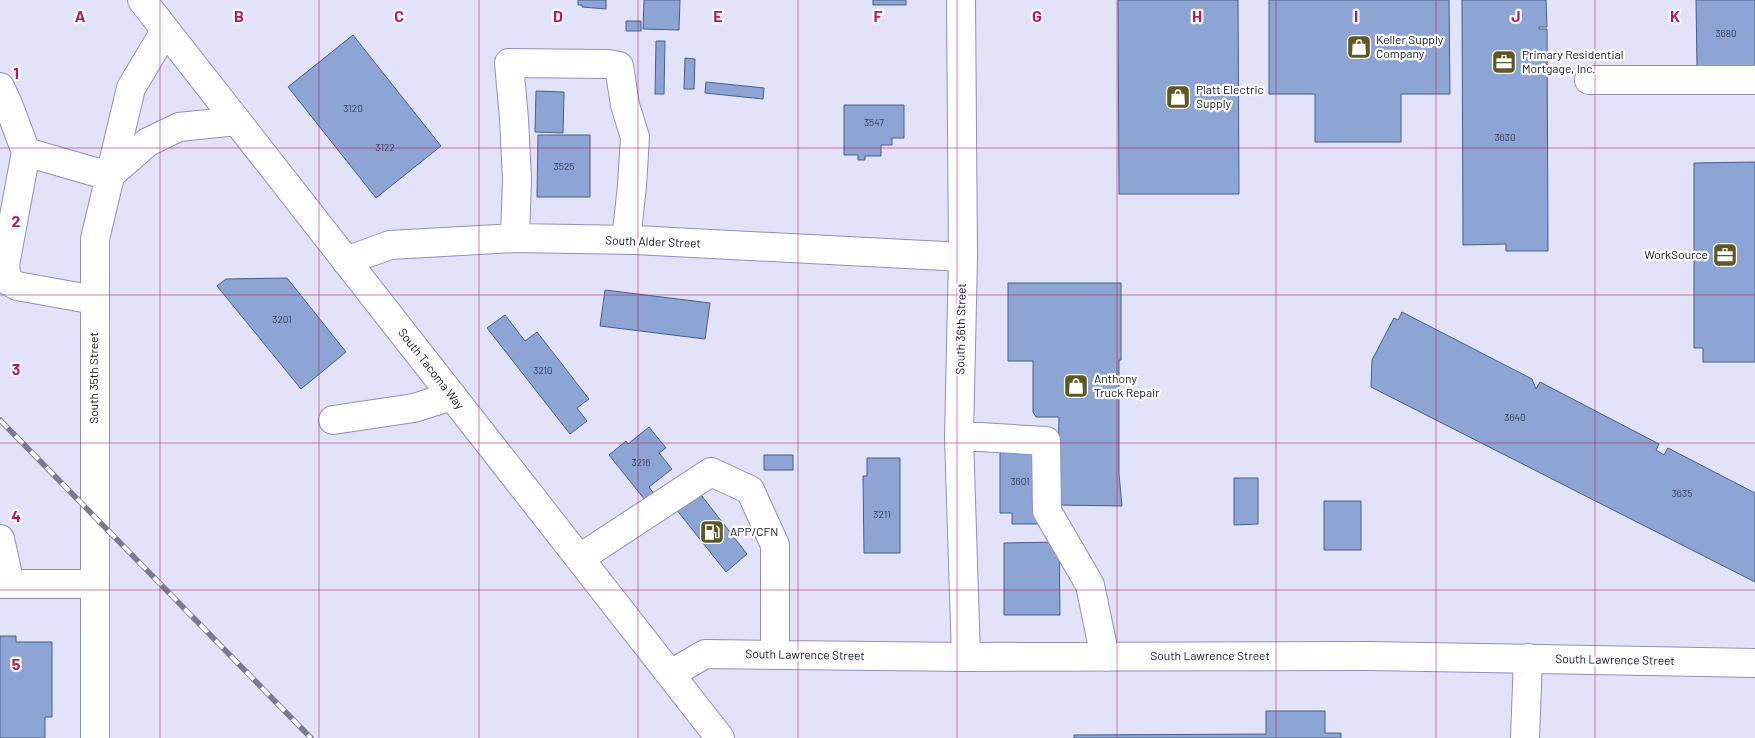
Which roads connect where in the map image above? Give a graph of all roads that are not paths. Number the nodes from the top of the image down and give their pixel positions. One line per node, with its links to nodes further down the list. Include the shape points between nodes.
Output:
1 (142, 0): 3 (street, South Tacoma Way)
2 (961, 0): 12 (street, South 36th Street)
3 (166, 31): 7 (street, South Tacoma Way); 9 (street, South 35th Street, via 131,88)
4 (1589, 80): 5 (street)
5 (1755, 80)
6 (0, 88): 8 (street)
7 (237, 121): 9 (street, via 179,127 148,142); 13 (street, South Tacoma Way)
8 (26, 152): 9 (street); 14 (street, via 5,265 7,280 17,286)
9 (109, 176): 14 (street, South 35th Street, via 95,239)
10 (515, 238): 11 (street, South Alder Street); 11 (street, via 517,179 509,62 619,66 635,137); 13 (street, South Alder Street, via 390,245)
11 (626, 240): 12 (street, South Alder Street)
12 (963, 257): 17 (street, South 36th Street)
13 (346, 261): 15 (street, South Tacoma Way)
14 (95, 300): 21 (street, South 35th Street)
15 (452, 396): 16 (street, via 414,408); 19 (street, South Tacoma Way)
16 (333, 420)
17 (959, 437): 23 (street, South 36th Street); 24 (street, via 1046,441 1047,511 1090,585)
18 (0, 539): 20 (street)
19 (580, 558): 22 (street, via 711,472 750,490 775,545); 27 (street, South Tacoma Way)
20 (5, 584): 21 (street)
21 (95, 584): 28 (street, South 35th Street)
22 (775, 655): 23 (street, South Lawrence Street); 27 (street, South Lawrence Street, via 705,654)
23 (966, 657): 24 (street, South Lawrence Street)
24 (1105, 657): 25 (street, South Lawrence Street)
25 (1528, 658): 26 (street, South Lawrence Street); 30 (street)
26 (1755, 663)
27 (671, 674): 29 (street, South Tacoma Way)
28 (95, 738)
29 (720, 738)
30 (1524, 738)

